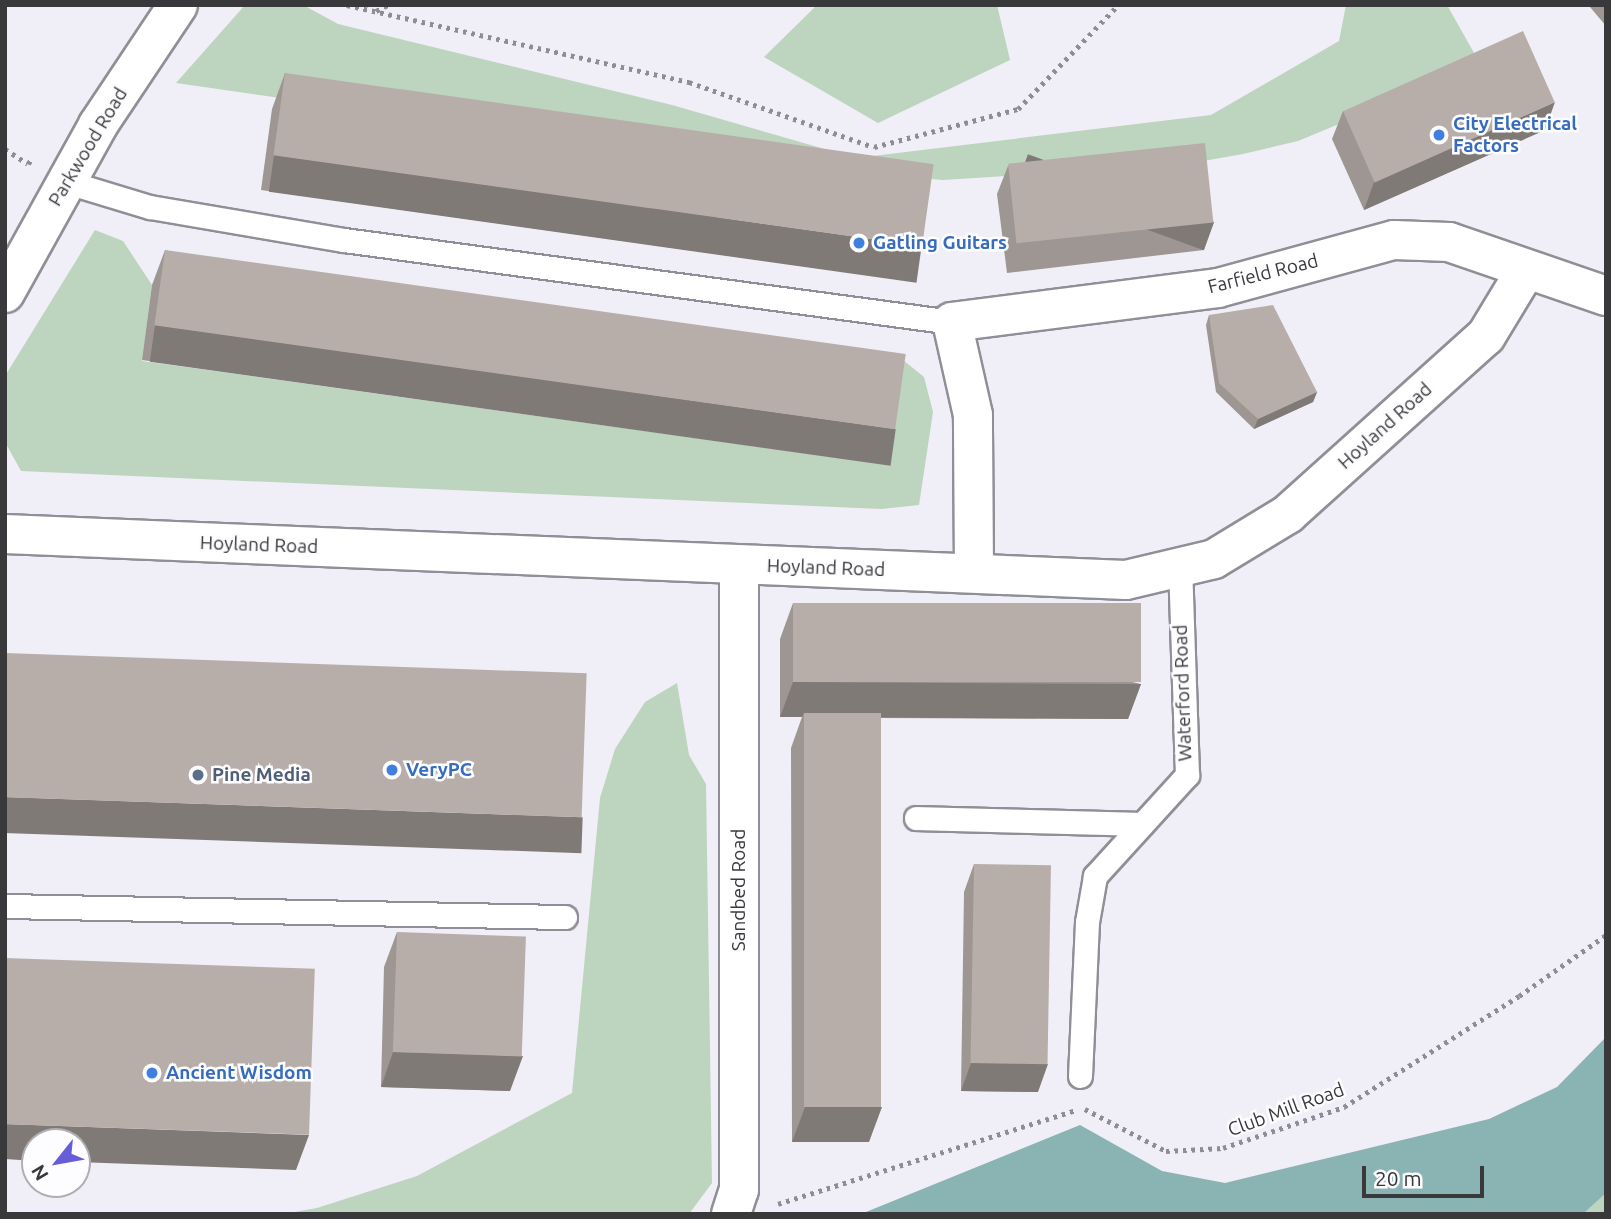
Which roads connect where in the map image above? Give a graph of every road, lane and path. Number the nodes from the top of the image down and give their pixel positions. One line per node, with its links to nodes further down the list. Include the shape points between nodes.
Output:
1 (178, 5): 6 (street, Parkwood Road, via 98,125)
2 (347, 5): 5 (path)
3 (388, 5): 5 (path)
4 (1118, 5): 5 (path, via 1018,109 874,148 689,82)
5 (376, 12)
6 (66, 183): 8 (street, Parkwood Road); 10 (lane, via 150,207 344,240)
7 (1526, 270): 9 (street, Farfield Road); 10 (street, Farfield Road, via 1449,242 1394,240 1218,288); 13 (street, Hoyland Road, via 1486,336 1289,514 1214,559)
8 (5, 293)
9 (1606, 296)
10 (952, 322): 14 (street, via 973,415)
11 (5, 534): 12 (street, Hoyland Road)
12 (739, 565): 14 (street, Hoyland Road); 22 (street, Sandbed Road, via 738,1190)
13 (1180, 567): 14 (street, Hoyland Road, via 1126,580); 16 (lane, Waterford Road, via 1187,775)
14 (975, 572)
15 (916, 818): 16 (lane)
16 (1142, 824): 20 (lane, Waterford Road, via 1095,876 1087,922)
17 (5, 906): 18 (lane)
18 (565, 917)
19 (1606, 935): 21 (path, Club Mill Road, via 1344,1107 1223,1148 1166,1151 1083,1108)
20 (1080, 1076)
21 (770, 1206)
22 (731, 1214)

